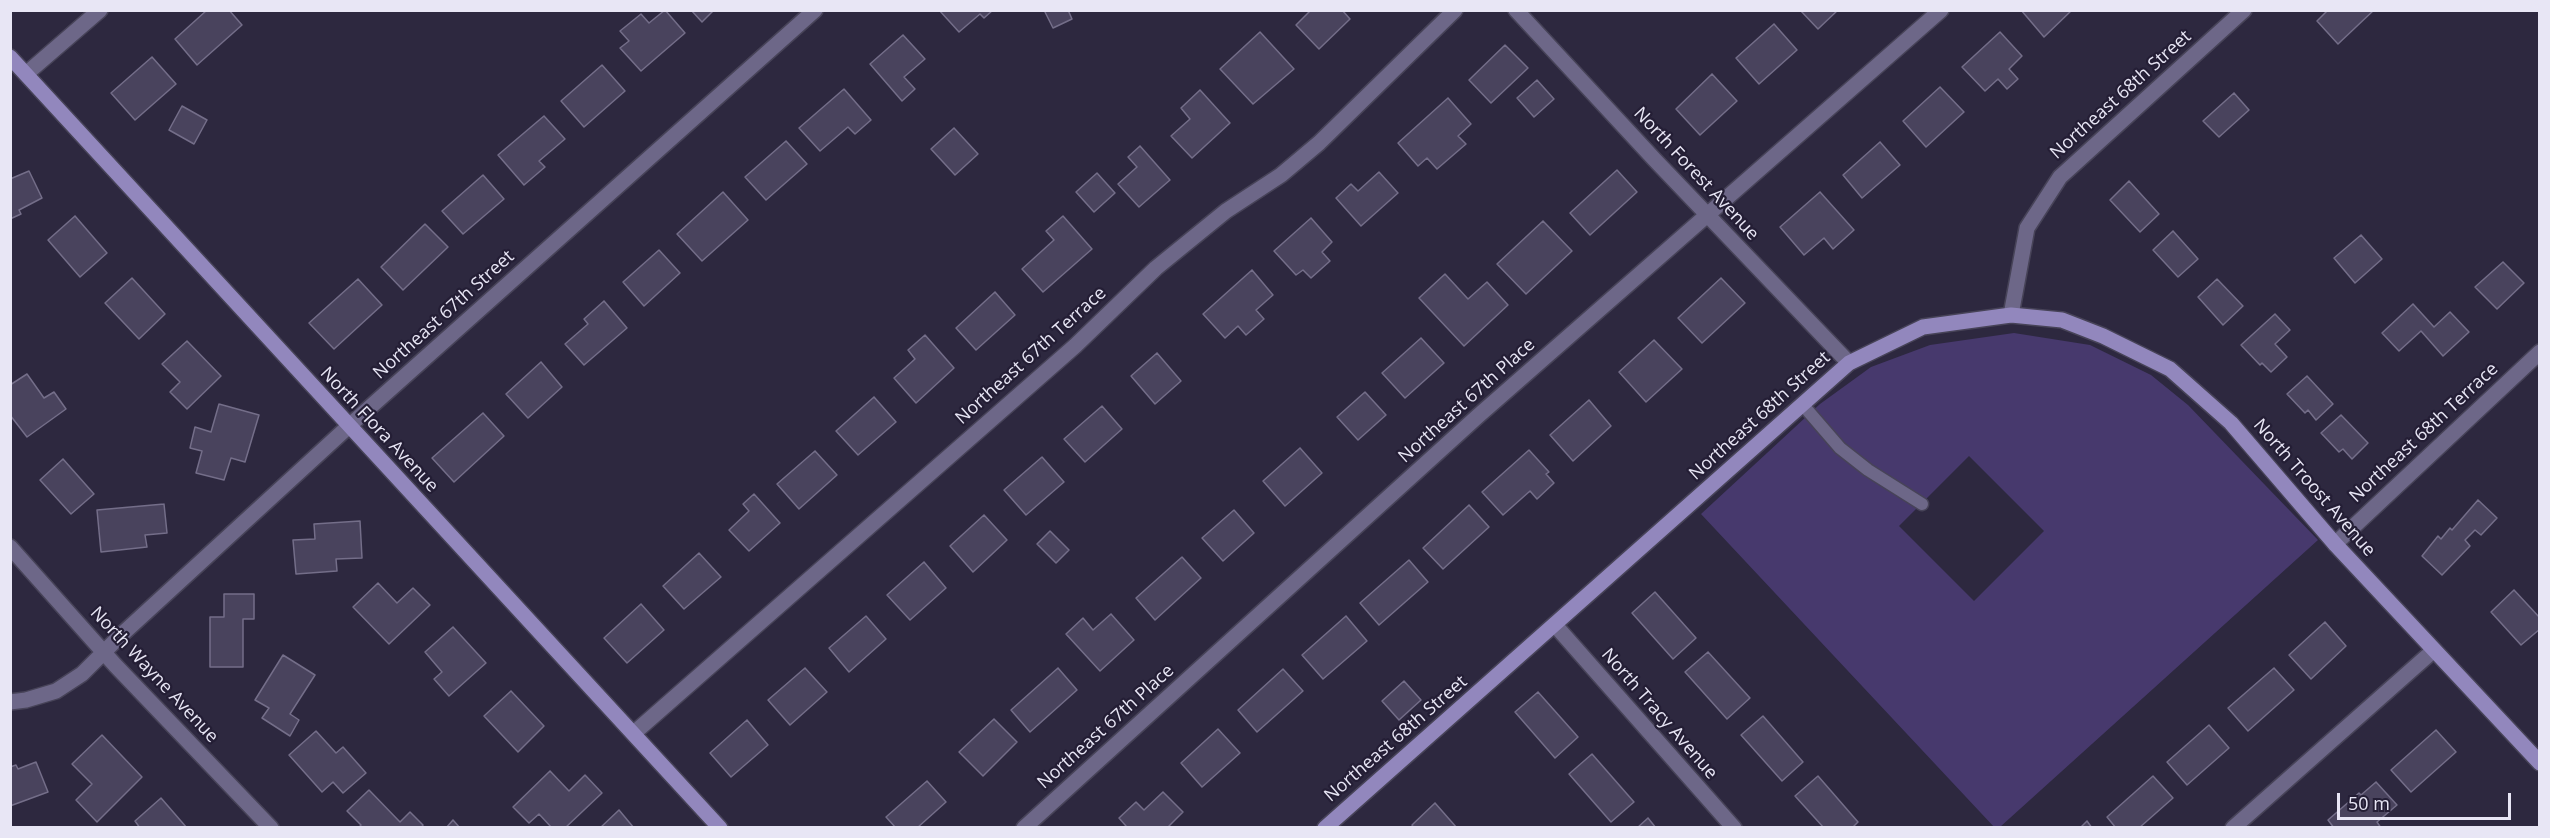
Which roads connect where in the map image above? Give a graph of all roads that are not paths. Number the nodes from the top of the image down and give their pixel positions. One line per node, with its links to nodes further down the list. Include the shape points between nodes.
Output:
1 (100, 10): 8 (street)
2 (815, 10): 14 (street, Northeast 67th Street)
3 (1455, 10): 22 (street, Northeast 67th Terrace, via 1319,143 1156,268 1075,346)
4 (1516, 10): 9 (street, North Forest Avenue)
5 (1941, 10): 9 (street, Northeast 67th Place)
6 (2244, 10): 10 (street, Northeast 68th Street, via 2060,177 2027,228)
7 (10, 57): 8 (street, North Flora Avenue)
8 (26, 74): 14 (street, North Flora Avenue)
9 (1707, 215): 12 (street, North Forest Avenue); 27 (street, Northeast 67th Place, via 1469,424)
10 (2011, 315): 12 (street, Northeast 68th Street, via 1923,327); 16 (street, North Troost Avenue, via 2062,320 2170,369 2231,423)
11 (2540, 352): 16 (street, Northeast 68th Terrace)
12 (1849, 363): 13 (street, Northeast 68th Street)
13 (1802, 404): 15 (lane, via 1840,448); 18 (street, Northeast 68th Street)
14 (349, 426): 20 (street, Northeast 67th Street); 22 (street, North Flora Avenue)
15 (1922, 504)
16 (2335, 544): 19 (street, North Troost Avenue)
17 (10, 547): 20 (street, North Wayne Avenue)
18 (1555, 625): 24 (street, Northeast 68th Street); 28 (street, North Tracy Avenue)
19 (2434, 650): 23 (street, North Troost Avenue); 29 (street)
20 (103, 651): 21 (street, Northeast 67th Street, via 82,674 56,691); 25 (street, North Wayne Avenue)
21 (10, 702)
22 (634, 733): 26 (street, North Flora Avenue)
23 (2540, 763)
24 (1327, 827)
25 (271, 828)
26 (720, 828)
27 (1024, 828)
28 (1734, 828)
29 (2233, 828)

